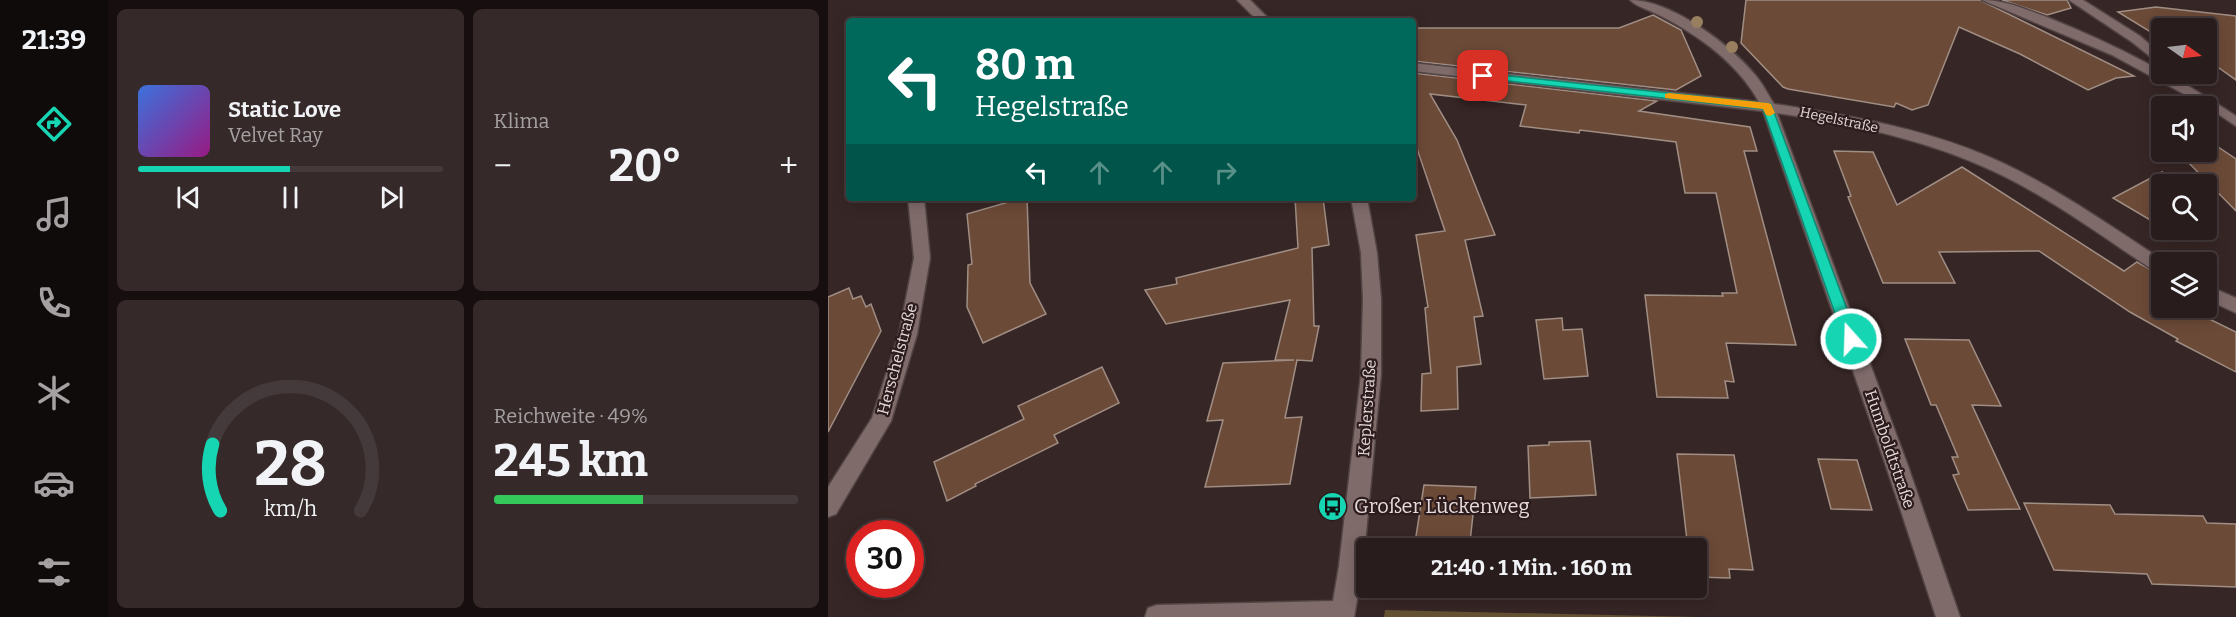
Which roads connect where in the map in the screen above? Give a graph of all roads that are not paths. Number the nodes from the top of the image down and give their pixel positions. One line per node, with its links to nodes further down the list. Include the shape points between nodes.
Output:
1 (1243, 0): 5 (street)
2 (1635, 0): 11 (street, Humboldtstraße, via 1704,36 1731,57 1753,80)
3 (1988, 0): 9 (street, via 2056,26)
4 (2075, 0): 6 (street)
5 (1262, 18)
6 (2151, 52)
7 (1416, 67): 11 (street, Hegelstraße)
8 (2185, 84): 10 (street)
9 (2198, 96)
10 (2199, 96)
11 (1768, 106): 16 (street, Hegelstraße, via 1857,122 1975,157 2022,179); 22 (street, Humboldtstraße)
12 (2217, 109): 13 (street)
13 (2236, 122)
14 (916, 201): 19 (street, Herschelstraße, via 922,258 908,334 881,421)
15 (1359, 201): 20 (street, Keplerstraße, via 1371,287 1371,374 1353,555)
16 (2151, 261)
17 (2217, 296): 18 (street)
18 (2236, 306)
19 (828, 507)
20 (1343, 615): 21 (street)
21 (1157, 617)
22 (1948, 617)

